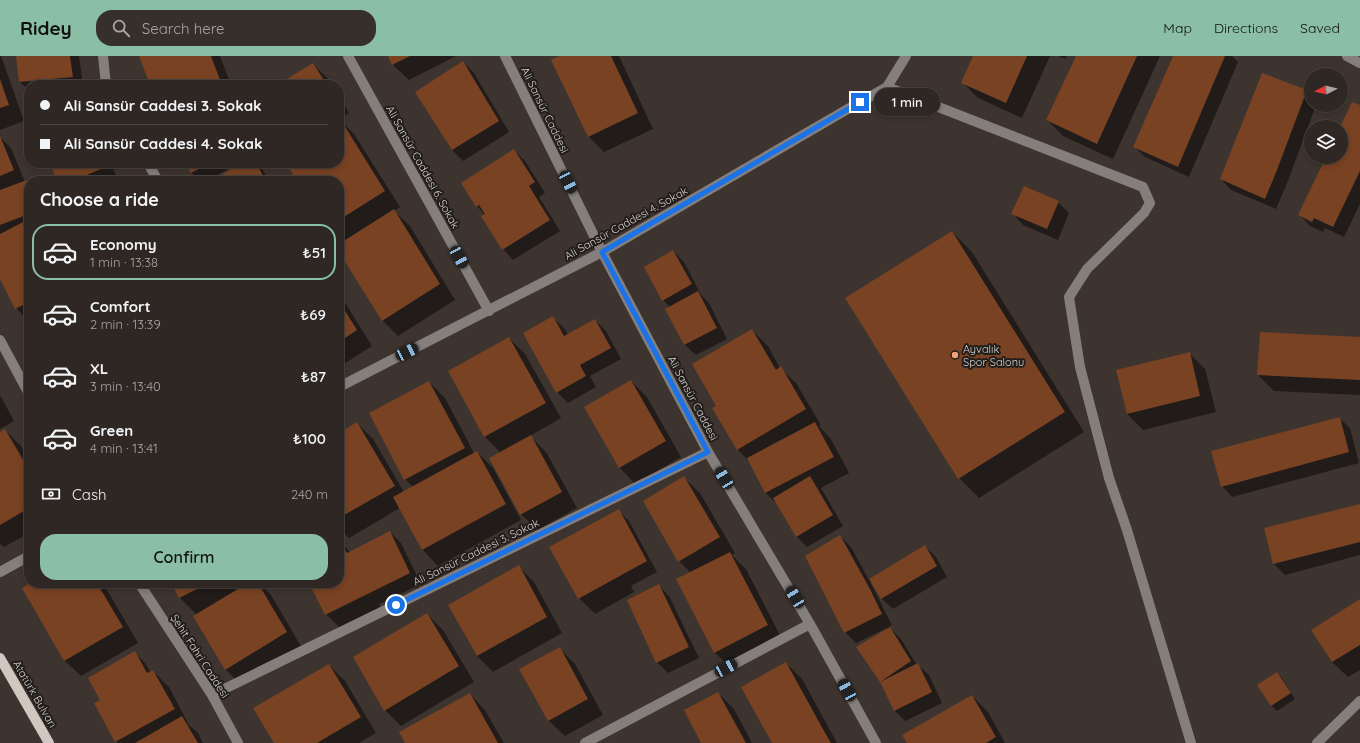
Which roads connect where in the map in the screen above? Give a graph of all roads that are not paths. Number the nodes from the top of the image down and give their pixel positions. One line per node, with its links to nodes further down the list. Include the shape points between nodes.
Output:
1 (103, 56): 7 (street)
2 (348, 56): 10 (street, Ali Sansür Caddesi 6. Sokak)
3 (505, 56): 9 (street, Ali Sansür Caddesi)
4 (906, 56): 8 (street, Ali Sansür Caddesi 4. Sokak)
5 (1347, 56): 6 (street)
6 (1360, 63)
7 (105, 80)
8 (887, 87): 9 (street, Ali Sansür Caddesi 4. Sokak); 26 (street, via 1143,187 1150,203 1144,213 1087,269 1069,297 1080,367 1109,478)
9 (602, 252): 10 (street, Ali Sansür Caddesi 4. Sokak); 14 (street, Ali Sansür Caddesi)
10 (489, 311): 12 (street, Ali Sansür Caddesi 4. Sokak)
11 (0, 340): 13 (street)
12 (344, 384)
13 (24, 385)
14 (708, 452): 18 (street, Ali Sansür Caddesi); 20 (street, Ali Sansür Caddesi 3. Sokak)
15 (24, 559): 16 (street)
16 (0, 572)
17 (142, 588): 20 (street, Şehit Fahri Caddesi)
18 (810, 624): 24 (street); 25 (street, Ali Sansür Caddesi)
19 (0, 658): 22 (main road, Atatürk Bulvarı)
20 (212, 696): 23 (street, Şehit Fahri Caddesi)
21 (1360, 701): 27 (street)
22 (49, 743)
23 (238, 743)
24 (585, 743)
25 (876, 743)
26 (1191, 743)
27 (1317, 743)

